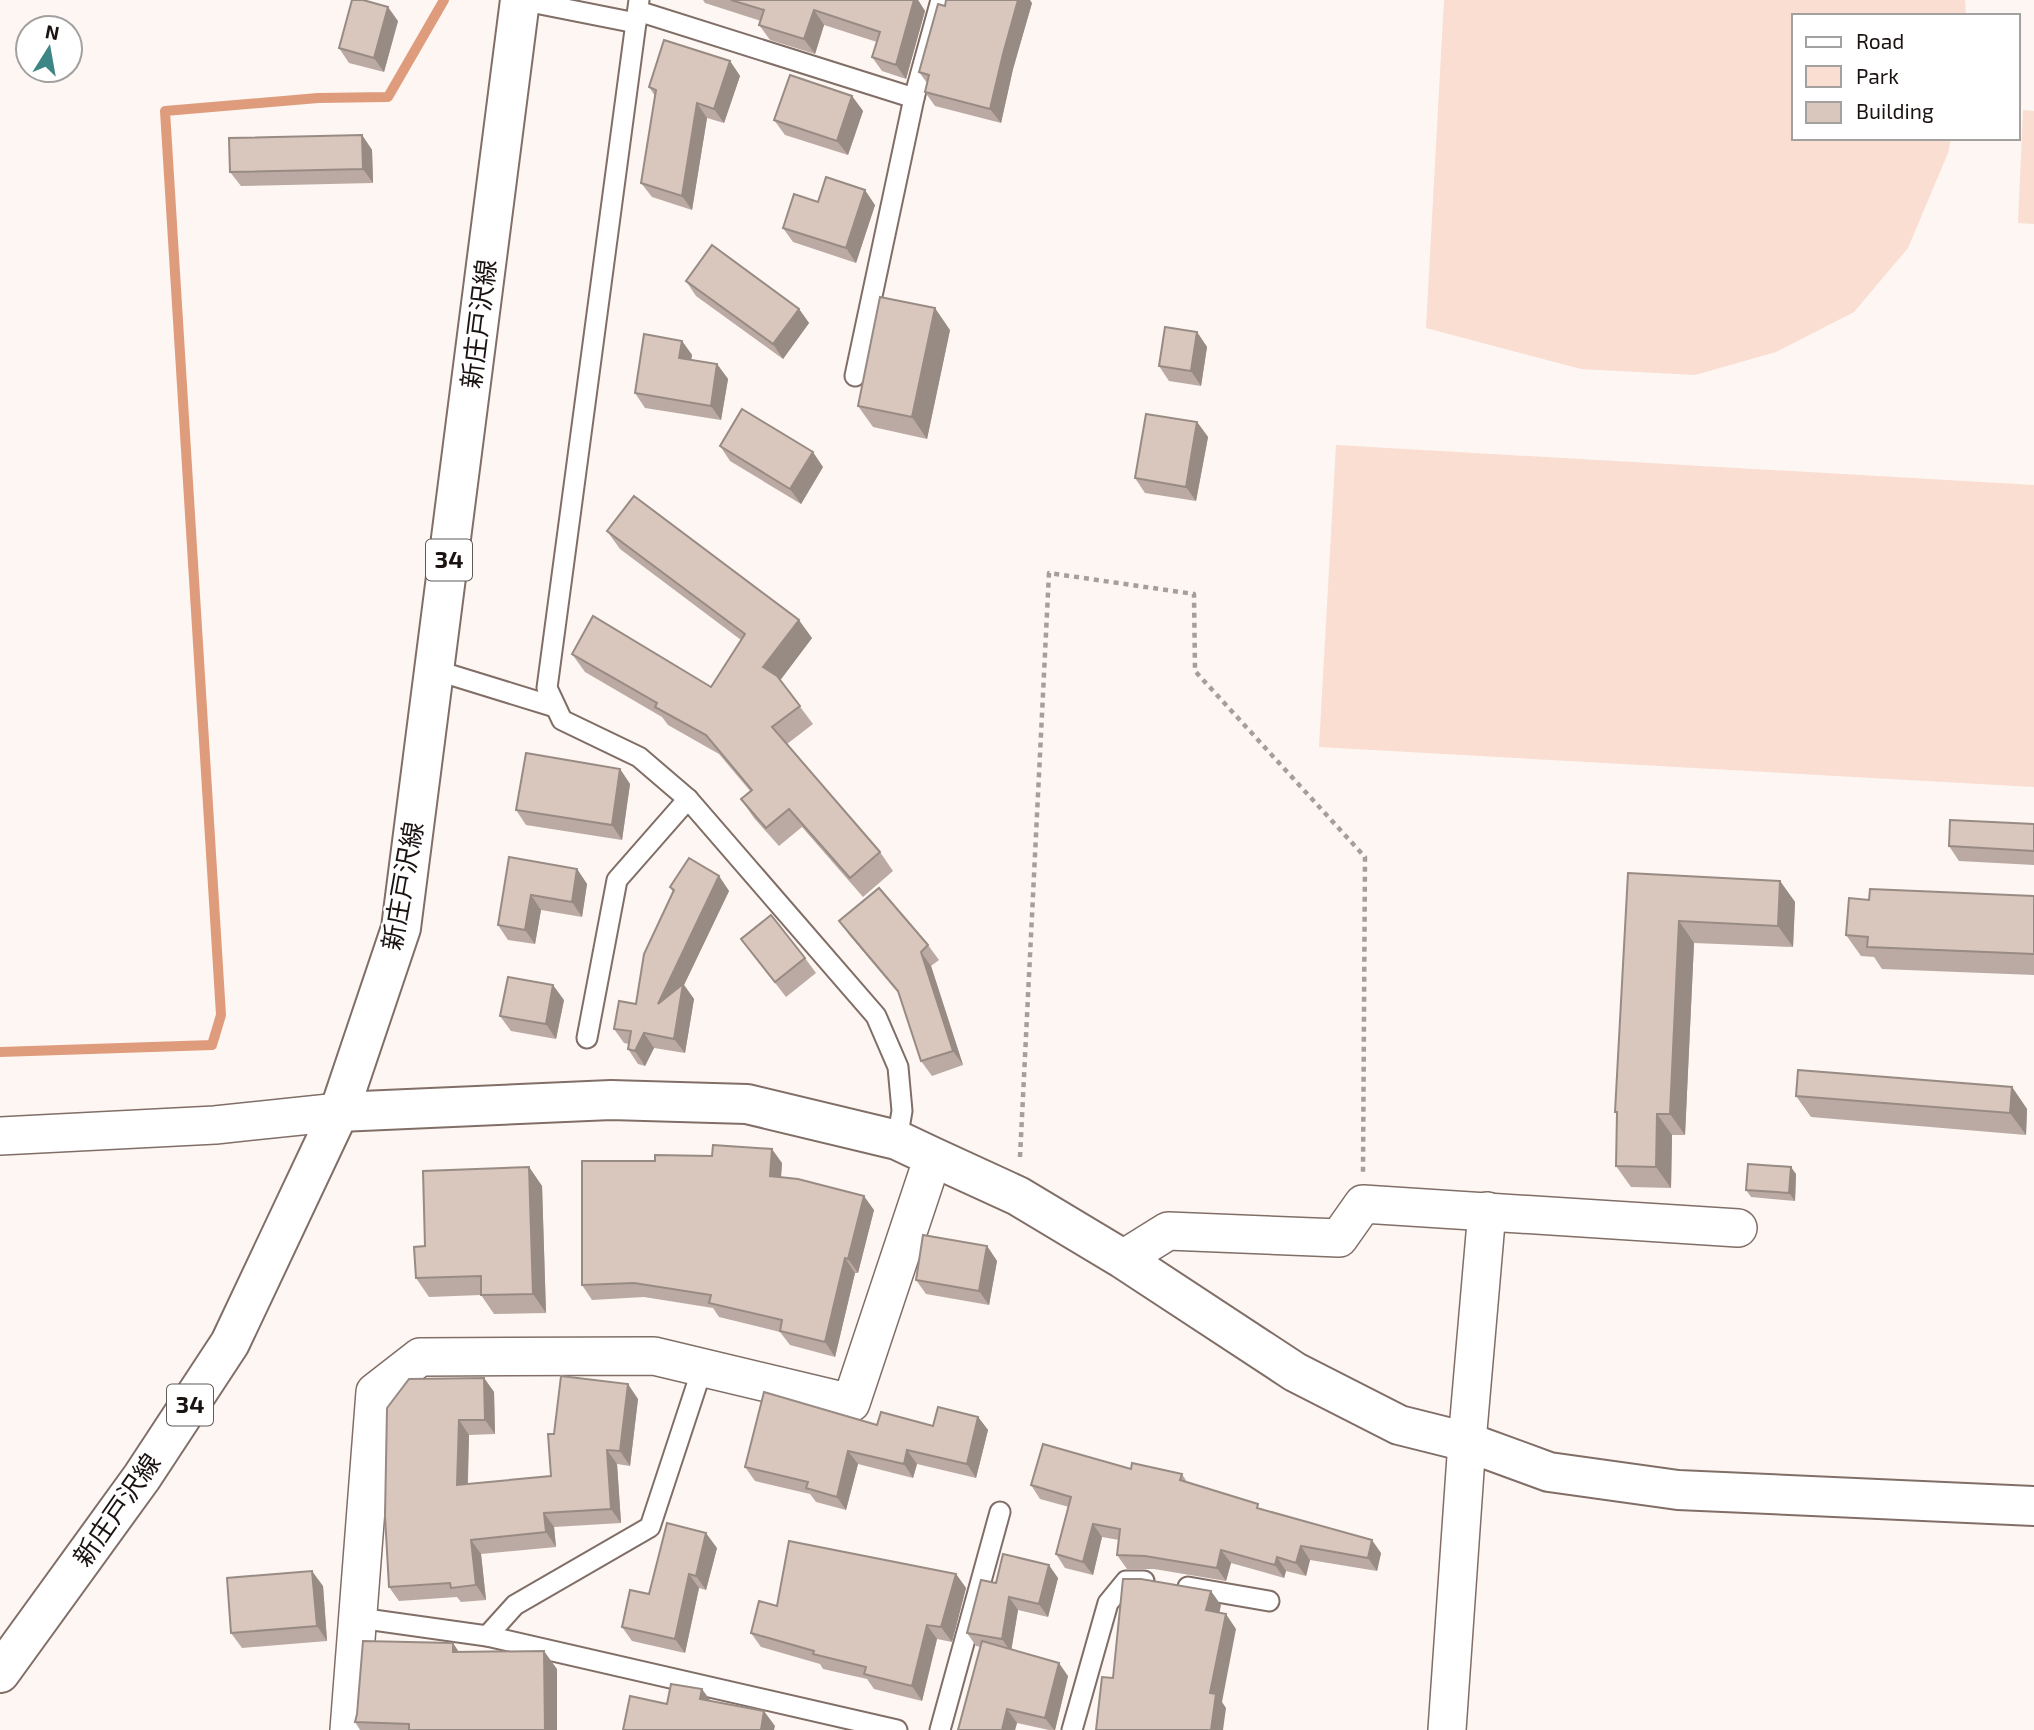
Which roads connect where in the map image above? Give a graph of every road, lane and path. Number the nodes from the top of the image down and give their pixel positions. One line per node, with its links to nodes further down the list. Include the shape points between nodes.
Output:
1 (520, 0): 3 (lane); 6 (street, 新庄戸沢線 / 34)
2 (941, 0): 4 (lane)
3 (638, 11): 4 (lane); 7 (lane, via 547,688)
4 (914, 98): 5 (lane)
5 (855, 376)
6 (435, 670): 7 (lane); 10 (street, 新庄戸沢線 / 34, via 401,928)
7 (555, 707): 8 (lane, via 562,720 639,757)
8 (688, 799): 9 (lane, via 617,880); 12 (lane, via 876,1016 898,1067 902,1111)
9 (587, 1038)
10 (339, 1112): 11 (street, via 215,1125); 12 (street, via 611,1100 747,1104); 26 (street, 新庄戸沢線 / 34, via 230,1343 142,1477)
11 (0, 1136)
12 (897, 1140): 13 (street)
13 (933, 1157): 14 (street); 19 (street, via 851,1403)
14 (1018, 1196): 15 (path, via 1049,573 1194,594 1195,671 1365,857); 18 (street)
15 (1363, 1204): 16 (street); 18 (street, via 1339,1238 1168,1231)
16 (1487, 1212): 17 (street); 20 (street)
17 (1738, 1228)
18 (1124, 1259): 20 (street, via 1295,1371 1399,1425)
19 (703, 1366): 24 (street, via 654,1356 420,1357 375,1392); 25 (lane, via 650,1527 515,1605)
20 (1467, 1442): 21 (street, via 1549,1472 1678,1490); 31 (street)
21 (2034, 1506)
22 (1000, 1512): 29 (lane)
23 (1269, 1601): 30 (lane, via 1152,1581 1126,1581 1108,1602)
24 (359, 1618): 25 (lane); 27 (street)
25 (487, 1636): 28 (lane)
26 (0, 1673)
27 (349, 1730)
28 (897, 1730)
29 (940, 1730)
30 (1072, 1730)
31 (1447, 1730)

